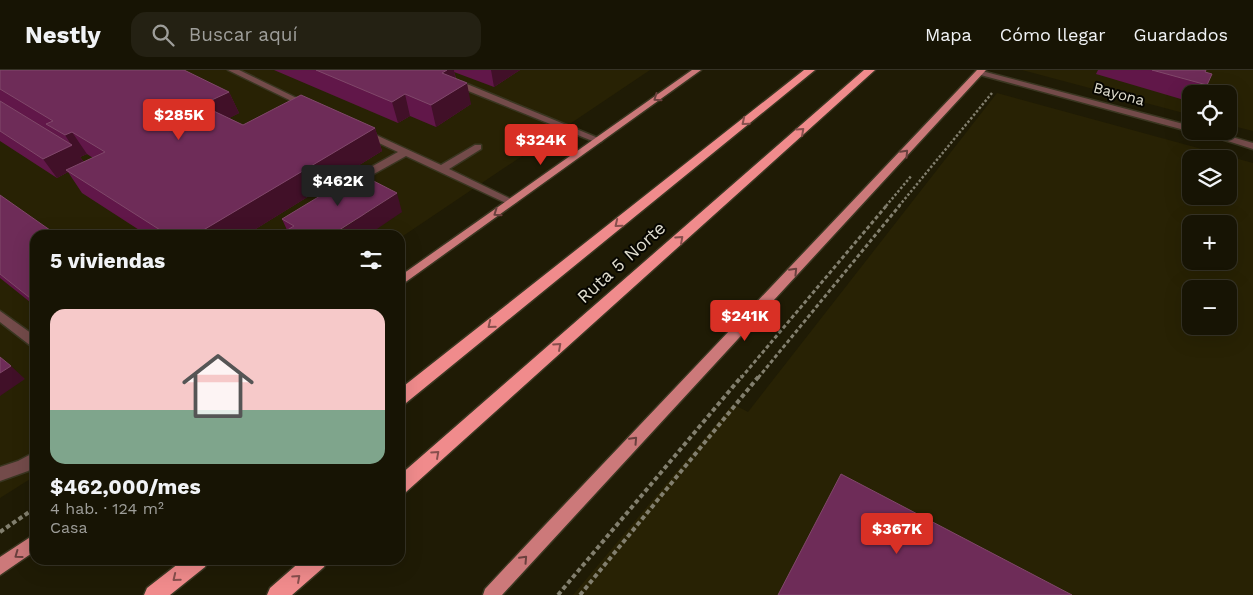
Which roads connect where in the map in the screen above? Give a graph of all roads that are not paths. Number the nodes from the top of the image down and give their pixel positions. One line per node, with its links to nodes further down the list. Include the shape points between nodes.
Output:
1 (232, 70): 7 (street)
2 (697, 70): 10 (main road, one-way to 10)
3 (810, 70): 21 (highway, Ruta 5 Norte, one-way to 21)
4 (870, 70): 24 (highway, Ruta 5 Norte, one-way to 4)
5 (981, 71): 9 (street, Bayona); 31 (main road, one-way to 5)
6 (459, 84): 10 (street)
7 (319, 111)
8 (353, 127): 14 (street)
9 (1182, 127)
10 (598, 140): 17 (main road)
11 (1232, 140): 12 (street)
12 (1253, 146)
13 (478, 147): 15 (street)
14 (405, 152): 15 (street); 16 (street)
15 (441, 169): 17 (street)
16 (359, 178)
17 (512, 202): 18 (main road, one-way to 18)
18 (405, 278)
19 (0, 314): 20 (street)
20 (30, 339)
21 (405, 394)
22 (30, 461): 23 (street)
23 (0, 474)
24 (405, 482)
25 (30, 546): 28 (main road, one-way to 28)
26 (192, 565): 29 (highway, one-way to 29)
27 (311, 565): 30 (highway, one-way to 27)
28 (0, 567)
29 (154, 595)
30 (278, 595)
31 (491, 595)

